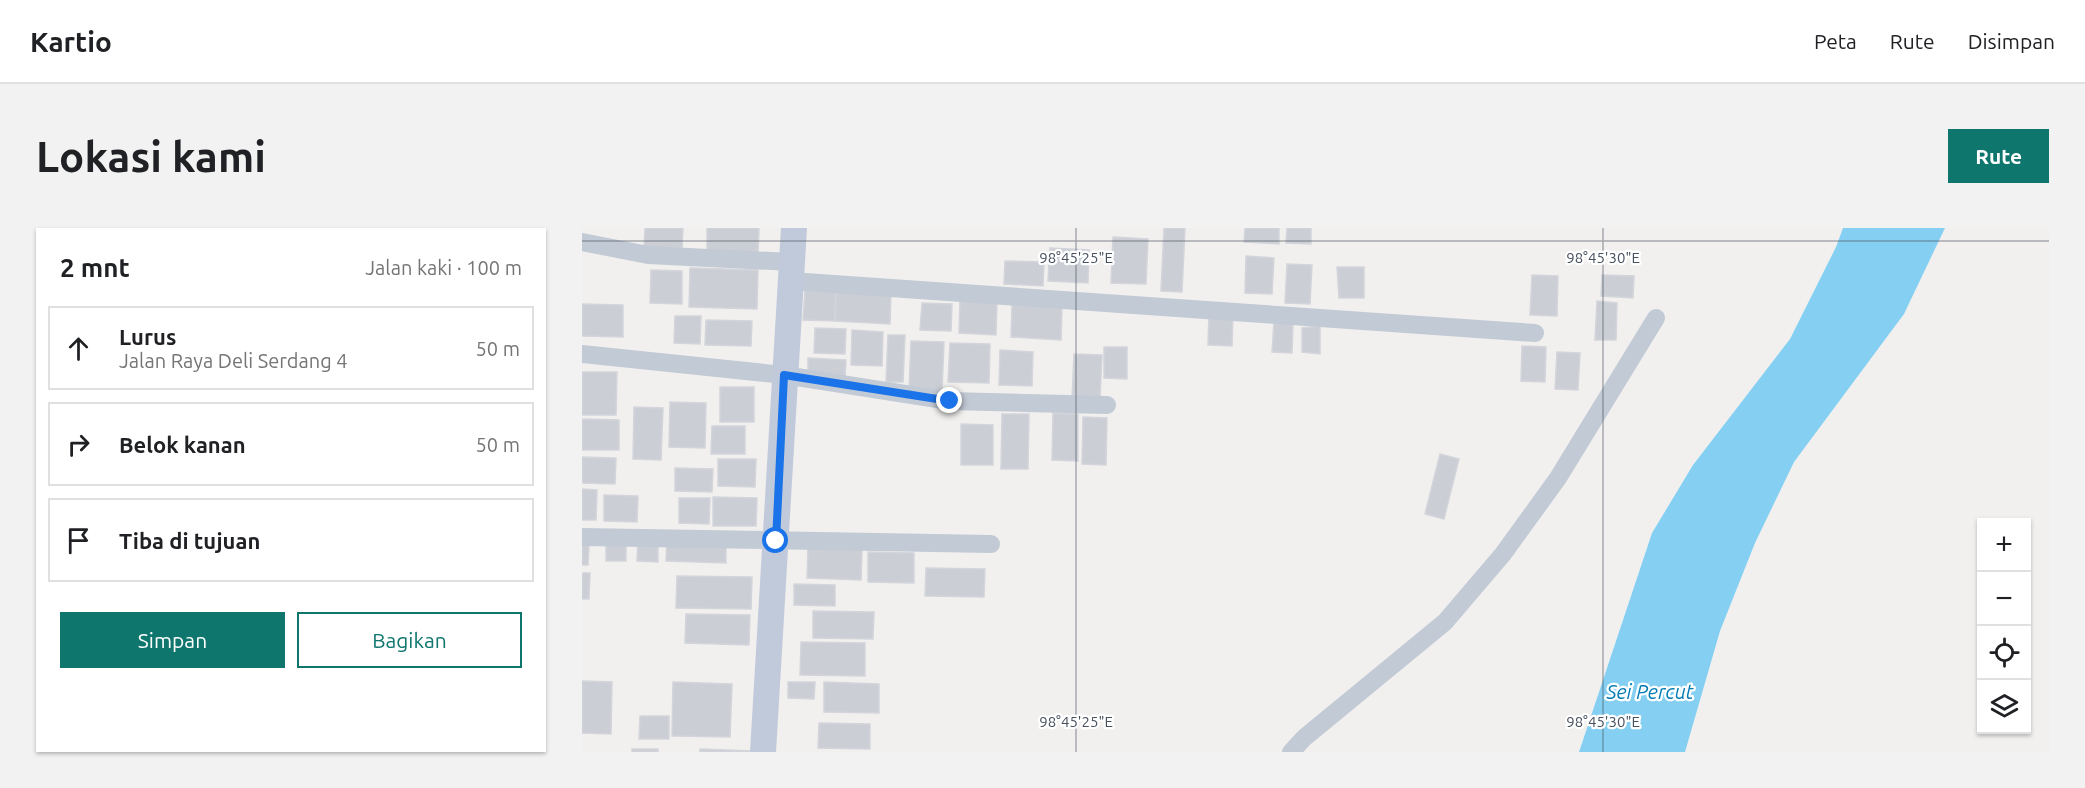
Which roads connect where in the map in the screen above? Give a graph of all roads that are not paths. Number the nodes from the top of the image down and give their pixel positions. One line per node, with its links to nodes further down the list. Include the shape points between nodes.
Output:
1 (794, 228): 3 (street)
2 (582, 242): 3 (street, via 648,255)
3 (791, 271): 5 (street); 7 (street)
4 (1656, 318): 13 (street, via 1558,478 1503,554 1445,622)
5 (1535, 333)
6 (582, 354): 7 (street)
7 (784, 375): 8 (street, via 950,401); 10 (street)
8 (1107, 405)
9 (582, 537): 10 (street)
10 (776, 541): 11 (street); 12 (street)
11 (992, 544)
12 (763, 752)
13 (1291, 752)

